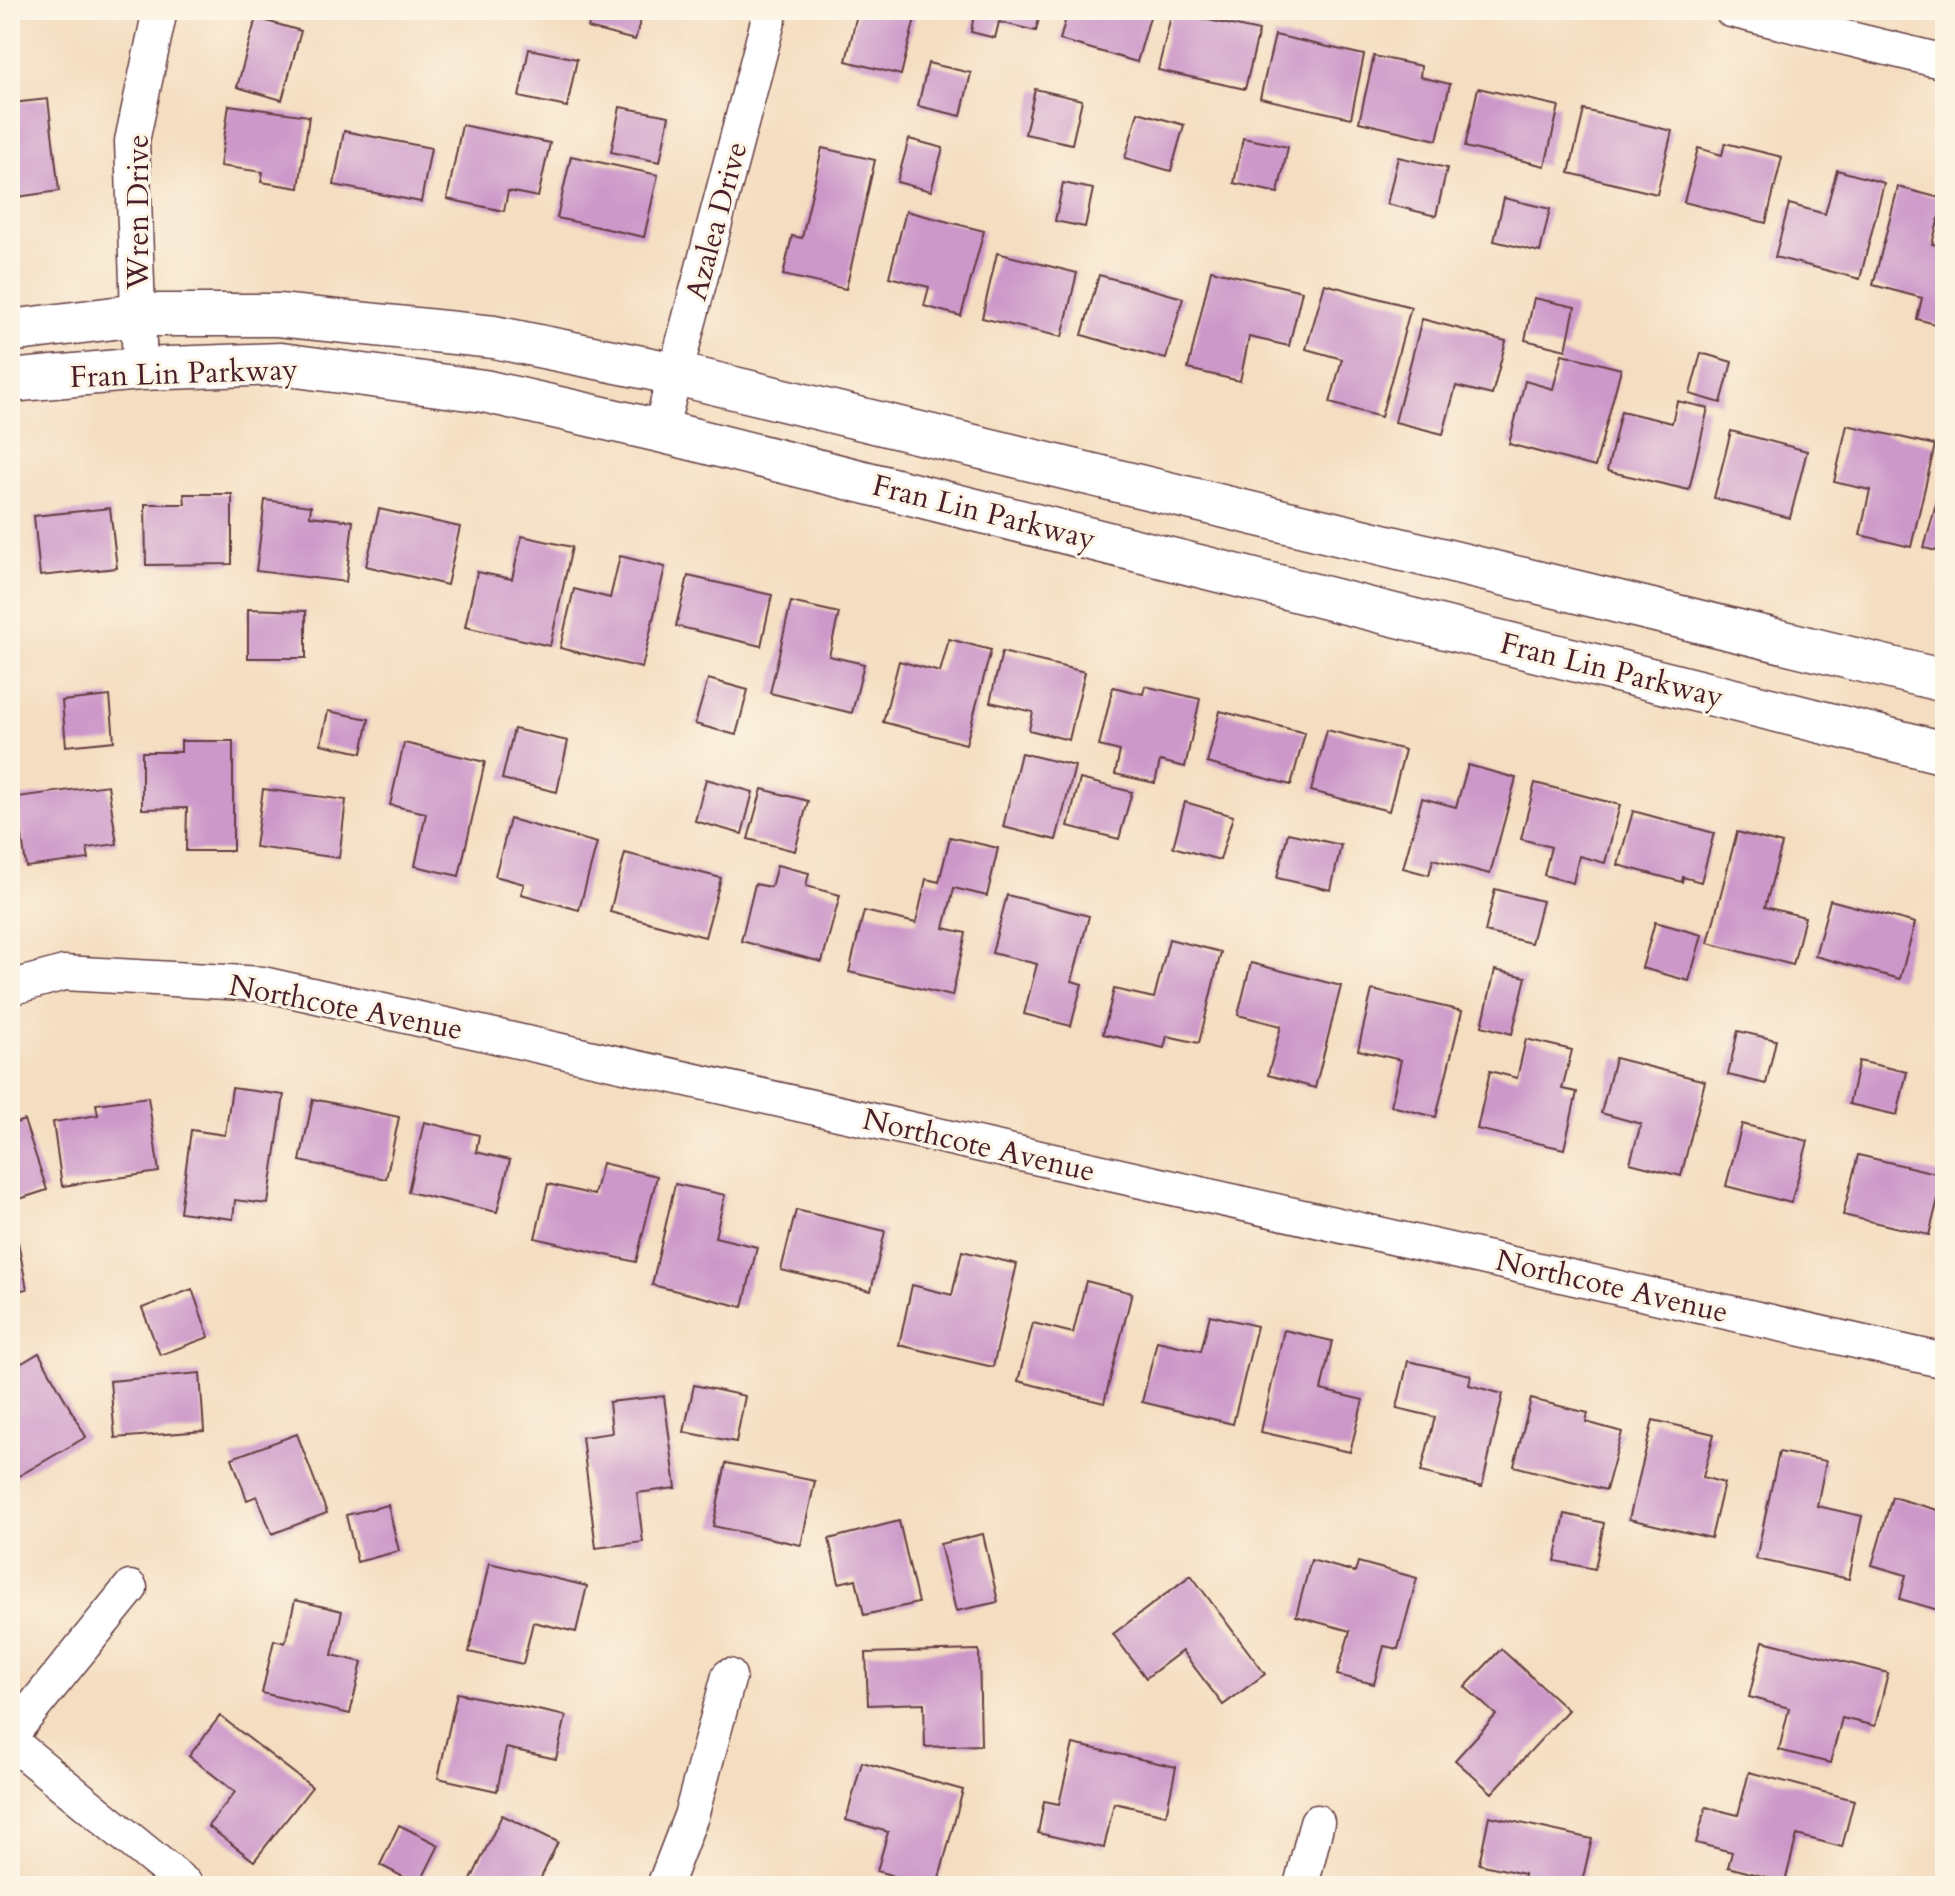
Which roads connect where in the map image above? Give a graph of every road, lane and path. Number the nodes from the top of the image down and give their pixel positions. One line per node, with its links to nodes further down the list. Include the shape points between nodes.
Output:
1 (160, 10): 5 (street, Wren Drive, via 132,141)
2 (771, 10): 8 (street, Azalea Drive)
3 (1731, 10): 4 (street)
4 (1945, 62)
5 (138, 315): 6 (street, Fran Lin Parkway); 7 (street, Wren Drive); 8 (street, Fran Lin Parkway, via 278,315 494,337)
6 (10, 331)
7 (140, 369): 9 (street, Fran Lin Parkway); 10 (street, Fran Lin Parkway, via 281,364 484,391)
8 (676, 374): 10 (street, Azalea Drive); 11 (street, Fran Lin Parkway)
9 (10, 381)
10 (660, 431): 12 (street, Fran Lin Parkway)
11 (1945, 681)
12 (1945, 753)
13 (10, 988): 14 (street, Northcote Avenue, via 64,973 263,984)
14 (1945, 1361)
15 (130, 1588): 17 (street)
16 (729, 1676): 20 (street, via 691,1816)
17 (10, 1738): 19 (street)
18 (1317, 1822): 21 (street)
19 (187, 1886)
20 (664, 1886)
21 (1301, 1886)

